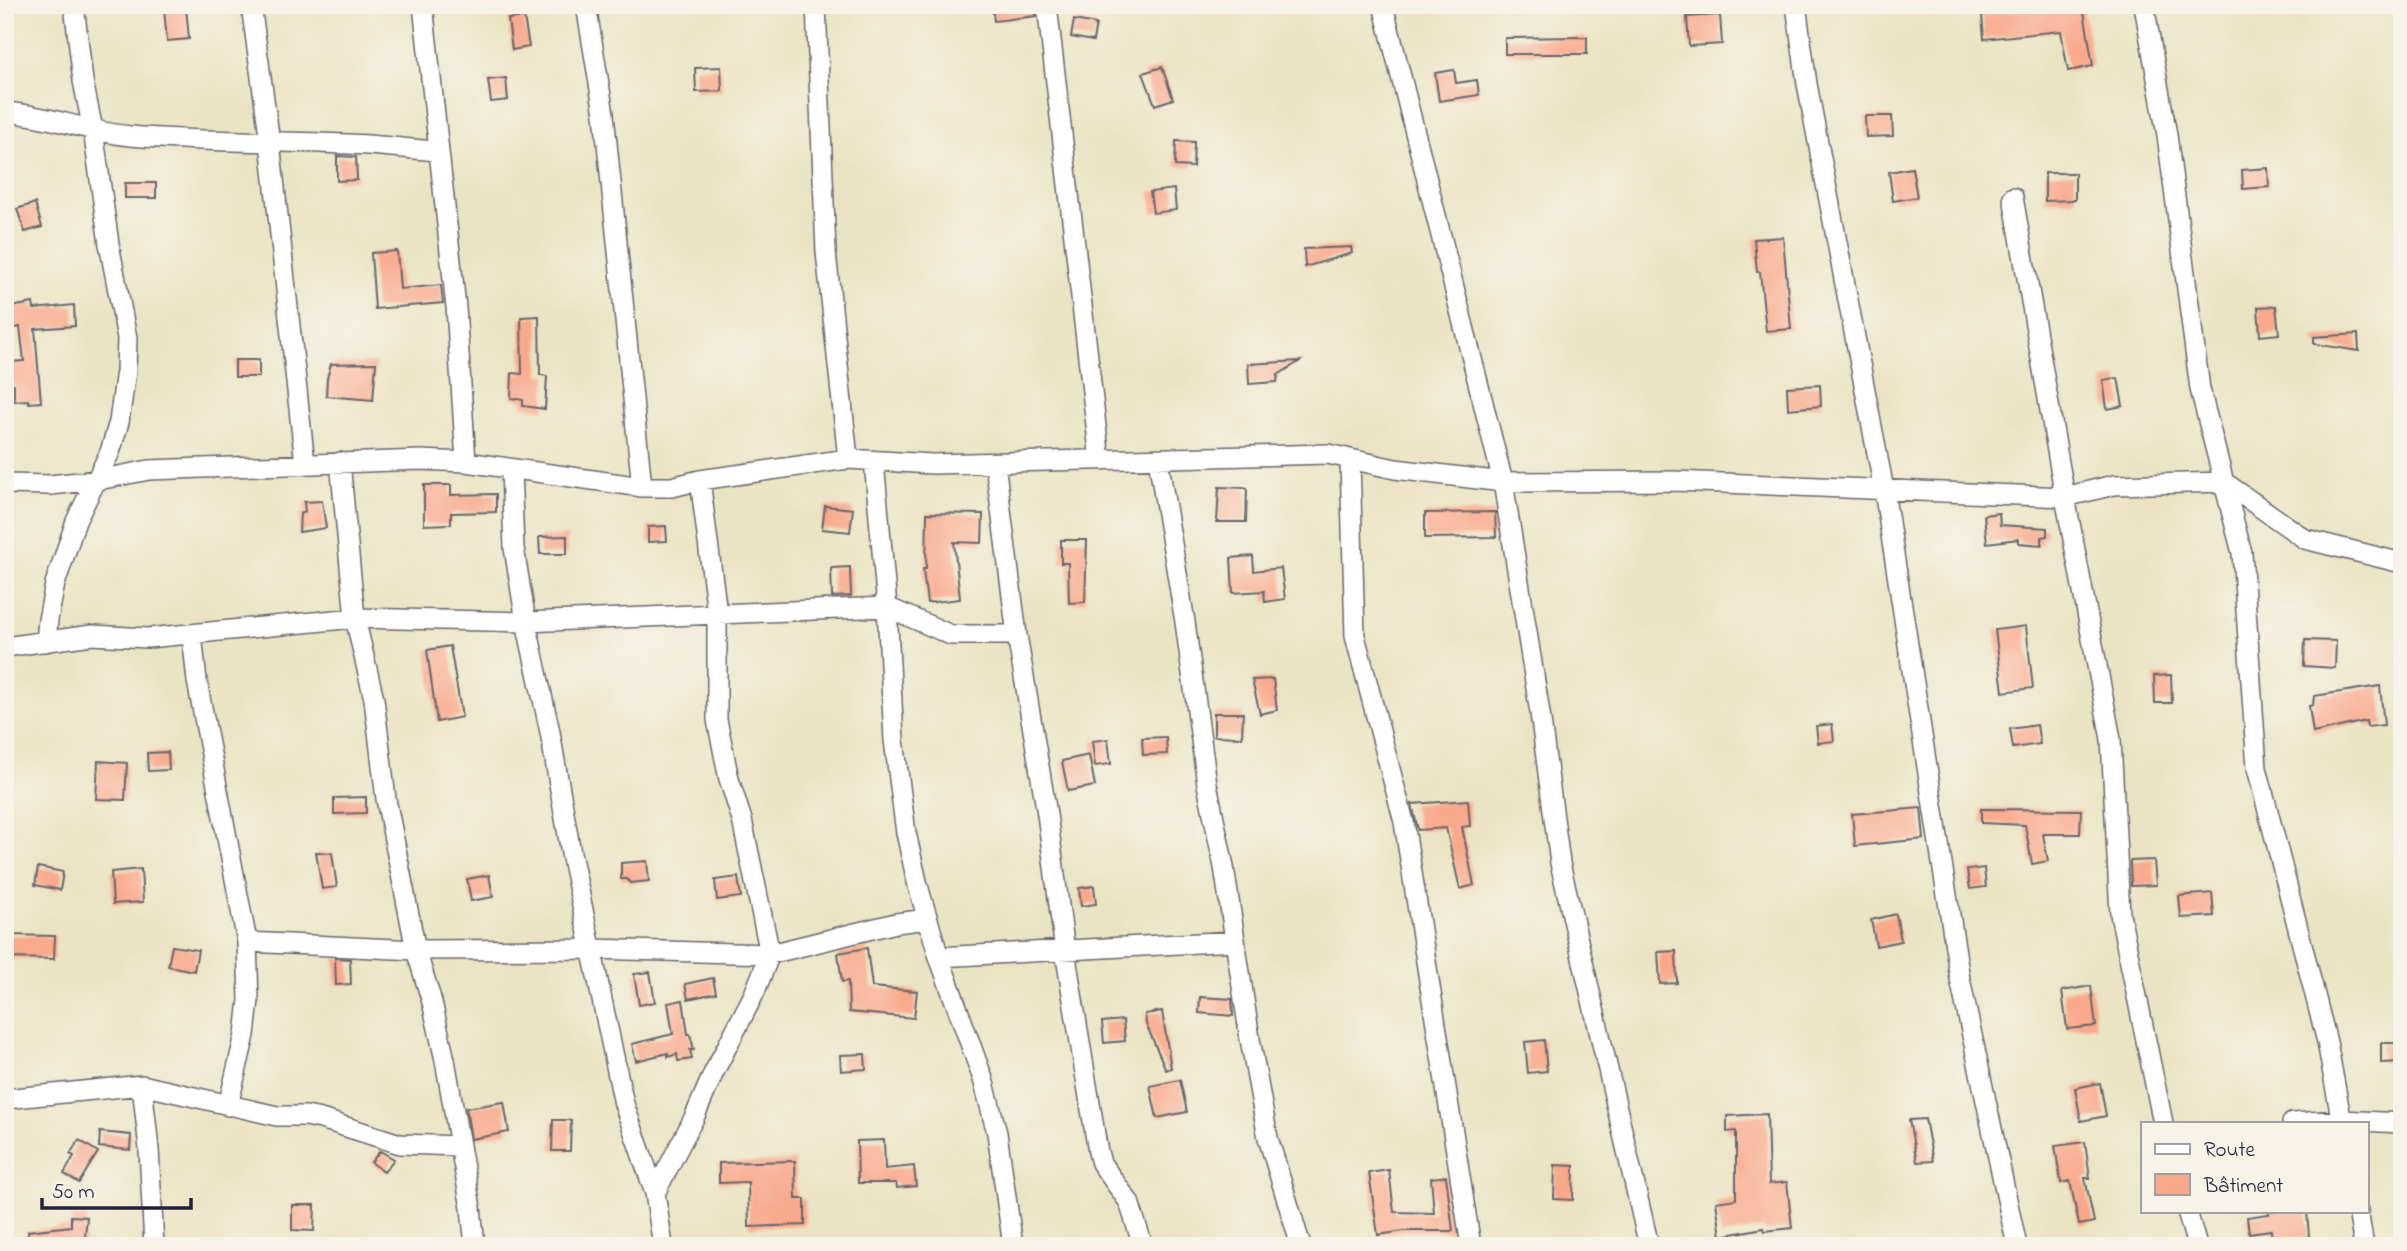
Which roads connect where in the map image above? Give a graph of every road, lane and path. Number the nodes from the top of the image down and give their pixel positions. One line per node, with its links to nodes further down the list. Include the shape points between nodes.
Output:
1 (74, 5): 11 (street)
2 (251, 5): 12 (street)
3 (424, 5): 13 (street)
4 (586, 5): 30 (street, via 604,114)
5 (816, 5): 15 (street, via 826,252)
6 (1047, 5): 18 (street)
7 (1383, 5): 27 (street)
8 (1796, 5): 31 (street)
9 (2144, 5): 28 (street, via 2167,135 2200,389)
10 (5, 112): 11 (street)
11 (93, 130): 12 (street, via 178,140); 25 (street, via 127,338 119,422)
12 (270, 142): 13 (street); 23 (street)
13 (438, 151): 21 (street, via 456,307)
14 (2013, 197): 32 (street)
15 (848, 459): 19 (street); 26 (street)
16 (1158, 459): 17 (street, via 1328,454); 18 (street); 43 (street)
17 (1350, 459): 27 (street); 67 (street, via 1355,636 1404,822)
18 (1100, 460): 22 (street)
19 (874, 461): 22 (street); 34 (street)
20 (340, 462): 21 (street); 23 (street); 36 (street)
21 (466, 462): 24 (street)
22 (995, 463): 39 (street)
23 (305, 464): 25 (street, via 149,470)
24 (510, 469): 30 (street); 37 (street, via 514,548)
25 (98, 480): 29 (street); 40 (street, via 76,521 55,584)
26 (700, 480): 30 (street, via 672,487); 35 (street)
27 (1503, 482): 31 (street, via 1675,481); 68 (street, via 1560,863)
28 (2224, 482): 32 (street, via 2114,485); 33 (street, via 2305,539); 53 (street, via 2242,553 2257,768 2327,1042)
29 (5, 484)
30 (642, 487)
31 (1884, 490): 32 (street); 69 (street, via 1960,979)
32 (2065, 497): 54 (street, via 2111,739 2120,914)
33 (2402, 563)
34 (887, 607): 35 (street); 39 (street, via 951,635); 42 (street, via 894,740 906,833)
35 (717, 613): 37 (street); 48 (street, via 717,720)
36 (355, 618): 37 (street); 38 (street); 45 (street, via 374,699 386,799)
37 (526, 622): 46 (street)
38 (192, 634): 40 (street, via 148,638 92,635); 44 (street, via 201,706)
39 (1017, 635): 47 (street)
40 (46, 642): 41 (street)
41 (5, 647)
42 (928, 919): 48 (street); 49 (street)
43 (1235, 941): 47 (street); 66 (street, via 1268,1138)
44 (247, 942): 45 (street); 52 (street, via 249,1000)
45 (416, 950): 46 (street); 57 (street, via 432,1002)
46 (592, 950): 48 (street); 58 (street, via 624,1104)
47 (1065, 951): 49 (street); 65 (street, via 1098,1152 1129,1202)
48 (770, 954): 58 (street)
49 (939, 957): 64 (street, via 984,1079 997,1133)
50 (142, 1085): 51 (street); 52 (street); 61 (street)
51 (5, 1098)
52 (228, 1106): 57 (street, via 321,1119 400,1144)
53 (2342, 1121): 55 (street); 56 (street)
54 (2163, 1122)
55 (2317, 1122)
56 (2402, 1122)
57 (460, 1146): 62 (street)
58 (655, 1193): 63 (street)
59 (2187, 1212): 70 (street)
60 (2358, 1212): 71 (street)
61 (153, 1246)
62 (475, 1246)
63 (663, 1246)
64 (1013, 1246)
65 (1143, 1246)
66 (1301, 1246)
67 (1471, 1246)
68 (1649, 1246)
69 (2017, 1246)
70 (2197, 1246)
71 (2364, 1246)

